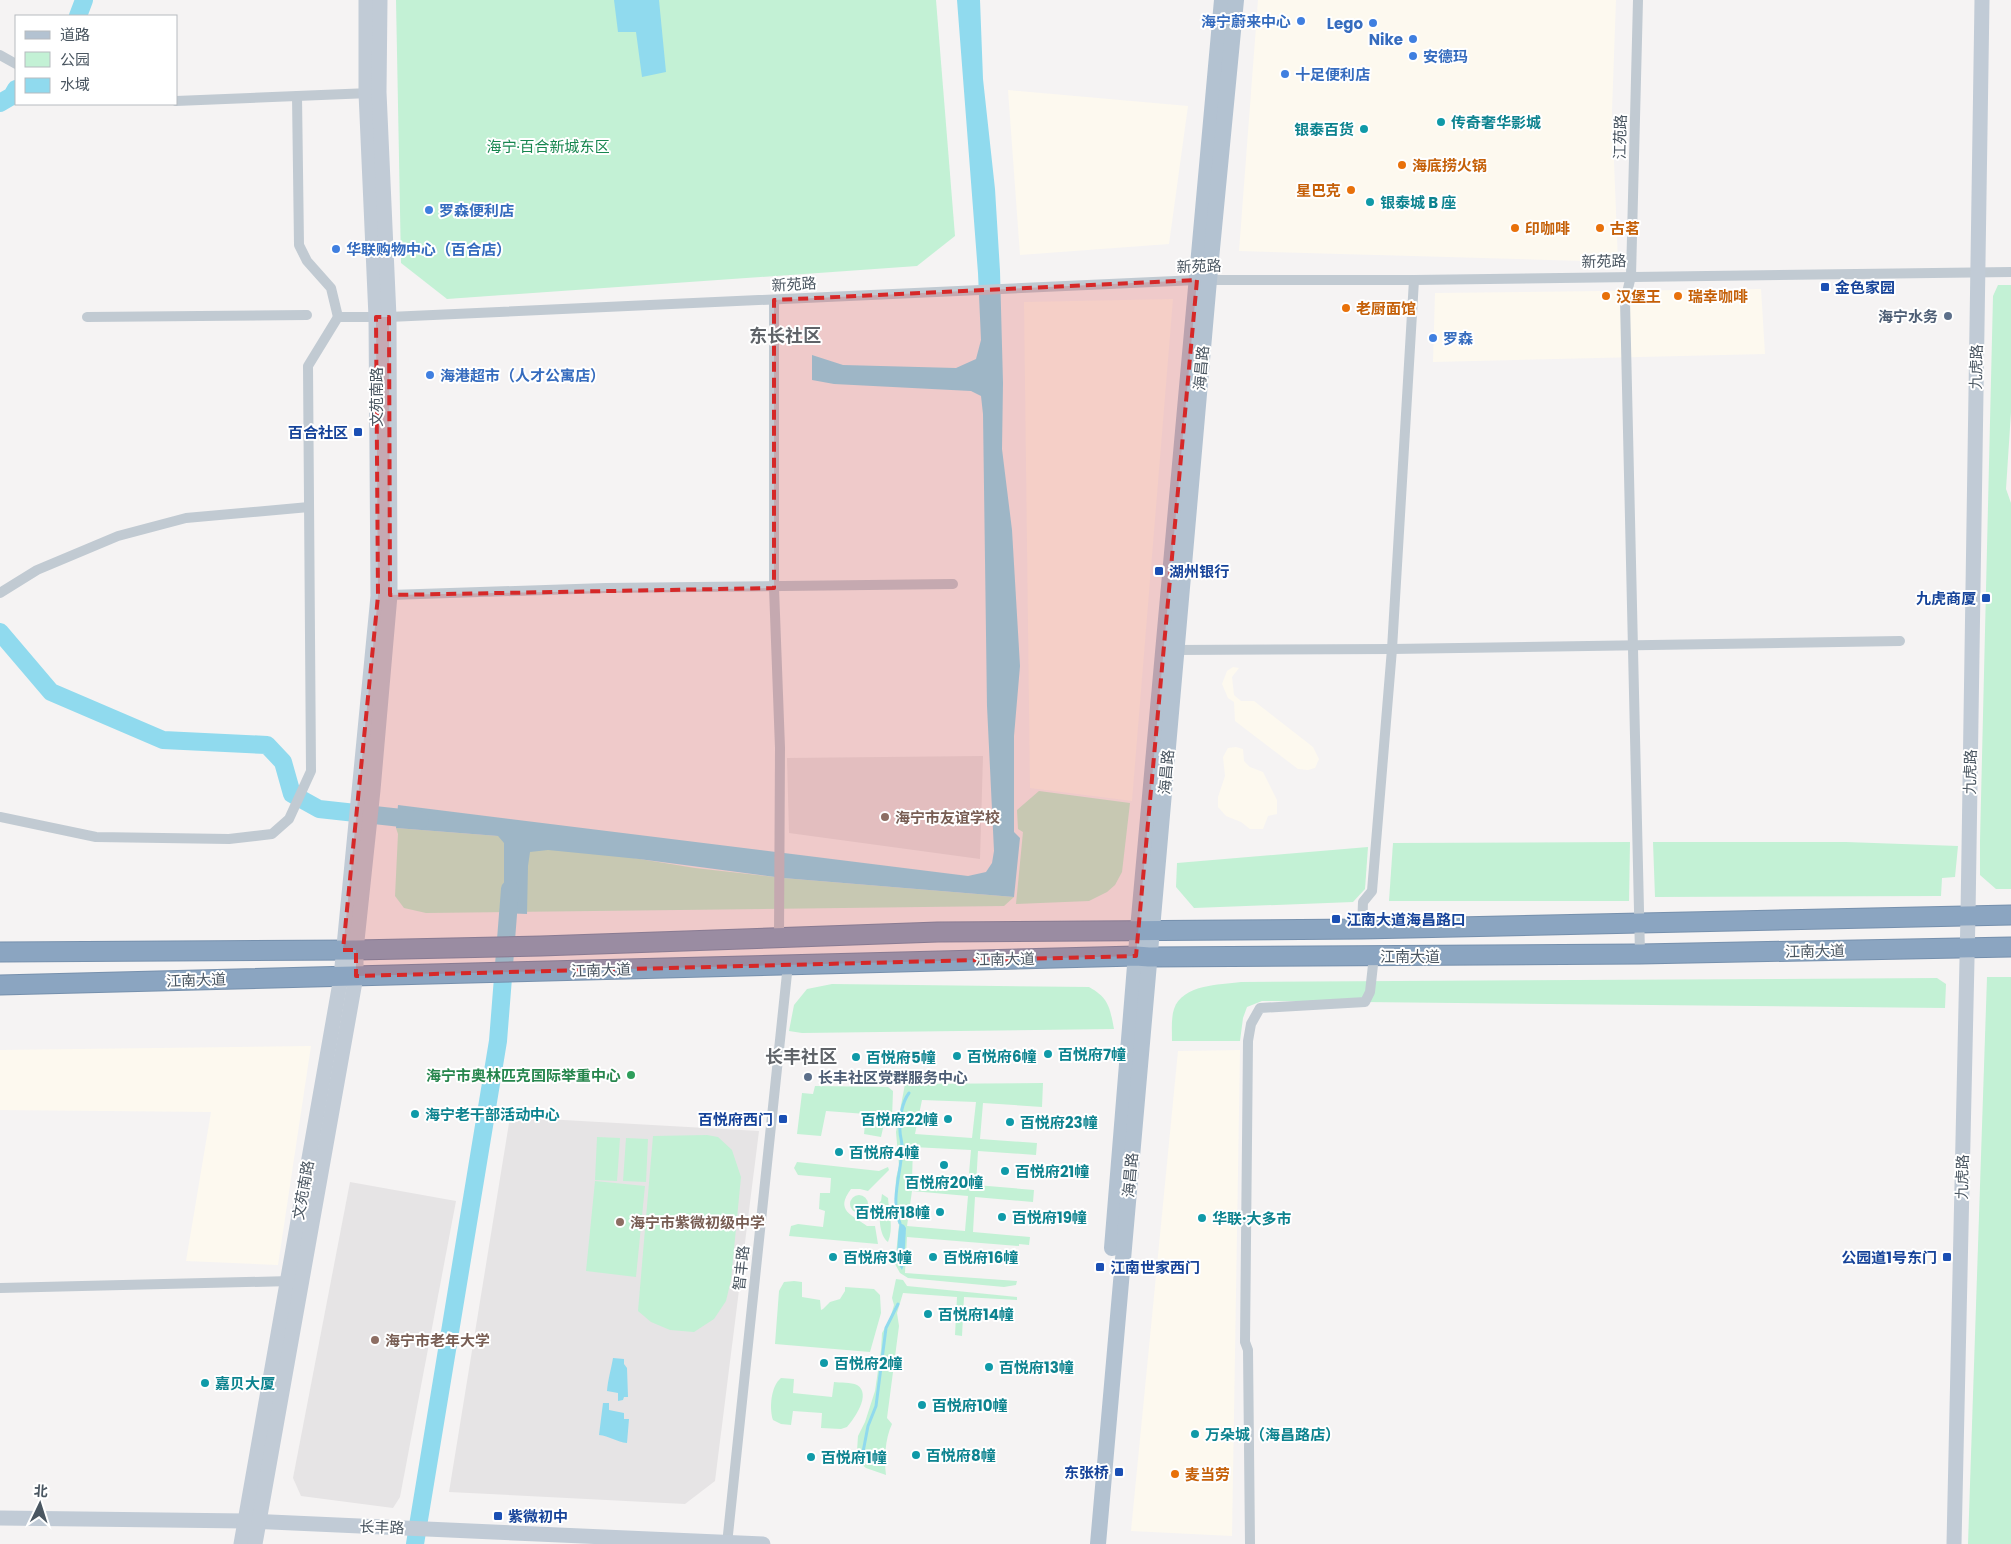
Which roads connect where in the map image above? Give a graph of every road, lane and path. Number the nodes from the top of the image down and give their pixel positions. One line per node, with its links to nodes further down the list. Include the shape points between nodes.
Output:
1 (366, 0): 7 (street, 文苑南路)
2 (380, 0): 7 (street, 文苑南路)
3 (1222, 0): 13 (main road, 海昌路)
4 (1236, 0): 13 (main road, 海昌路)
5 (1638, 0): 12 (street, 江苑路)
6 (1982, 0): 10 (street, 九虎路)
7 (372, 93): 8 (street); 19 (street, 文苑南路)
8 (297, 96): 9 (street); 18 (street, via 299,245 307,261 331,288)
9 (178, 102)
10 (1977, 272): 11 (street, 新苑路); 12 (street, 新苑路); 32 (street, 九虎路)
11 (2010, 272)
12 (1631, 276): 14 (street, 新苑路); 26 (street, 江苑路, via 1625,301)
13 (1203, 280): 14 (street, 新苑路); 15 (street, 新苑路); 28 (main road, 海昌路)
14 (1414, 280): 27 (street)
15 (774, 300): 19 (street, 新苑路); 22 (street)
16 (307, 315): 17 (street)
17 (87, 317)
18 (338, 317): 19 (street, 新苑路); 20 (street, via 308,366)
19 (382, 317): 24 (street, 文苑南路); 29 (street, 文苑南路, via 378,596)
20 (309, 507): 23 (street, via 186,518 118,536 36,570); 30 (street, via 311,771 290,817 272,834 229,839 96,837)
21 (953, 584): 22 (street)
22 (774, 588): 24 (street, via 606,588); 36 (street, via 780,748)
23 (0, 594)
24 (390, 595): 29 (street, 文苑南路)
25 (1900, 641): 26 (street)
26 (1633, 645): 27 (street); 33 (street, 江苑路)
27 (1392, 649): 28 (street); 35 (street, via 1372,891 1364,902)
28 (1171, 650): 34 (main road, 海昌路)
29 (366, 791): 39 (street, 文苑南路)
30 (0, 817)
31 (2011, 915): 32 (highway, 江南大道)
32 (1968, 916): 33 (highway, 江南大道); 38 (street, 九虎路)
33 (1640, 922): 35 (highway, 江南大道); 41 (street, 江苑路)
34 (1145, 929): 35 (highway, 江南大道); 36 (highway, 江南大道); 42 (main road, 海昌路)
35 (1362, 929)
36 (779, 938): 39 (highway, 江南大道)
37 (2011, 947): 38 (highway, 江南大道)
38 (1968, 948): 41 (highway, 江南大道); 58 (street, 九虎路)
39 (349, 950): 40 (highway, 江南大道); 45 (street, 文苑南路)
40 (0, 952)
41 (1640, 954): 43 (highway, 江南大道)
42 (1142, 956): 43 (highway, 江南大道); 44 (highway, 江南大道); 55 (main road, 海昌路); 56 (main road, 海昌路)
43 (1374, 956): 57 (street, via 1370,992 1365,1002 1260,1008 1251,1024 1248,1041 1245,1332 1248,1350)
44 (788, 964): 45 (highway, 江南大道); 51 (street, 智丰路)
45 (348, 976): 46 (highway, 江南大道); 47 (street, 文苑南路)
46 (0, 986)
47 (295, 1281): 48 (street); 50 (street, 文苑南路)
48 (0, 1288)
49 (0, 1518): 50 (street, 长丰路)
50 (252, 1522): 51 (street, 长丰路); 52 (street, 文苑南路); 53 (street, 文苑南路)
51 (727, 1543): 54 (street, 长丰路)
52 (241, 1544)
53 (255, 1544)
54 (764, 1544)
55 (1087, 1544)
56 (1098, 1544)
57 (1250, 1544)
58 (1954, 1544)

